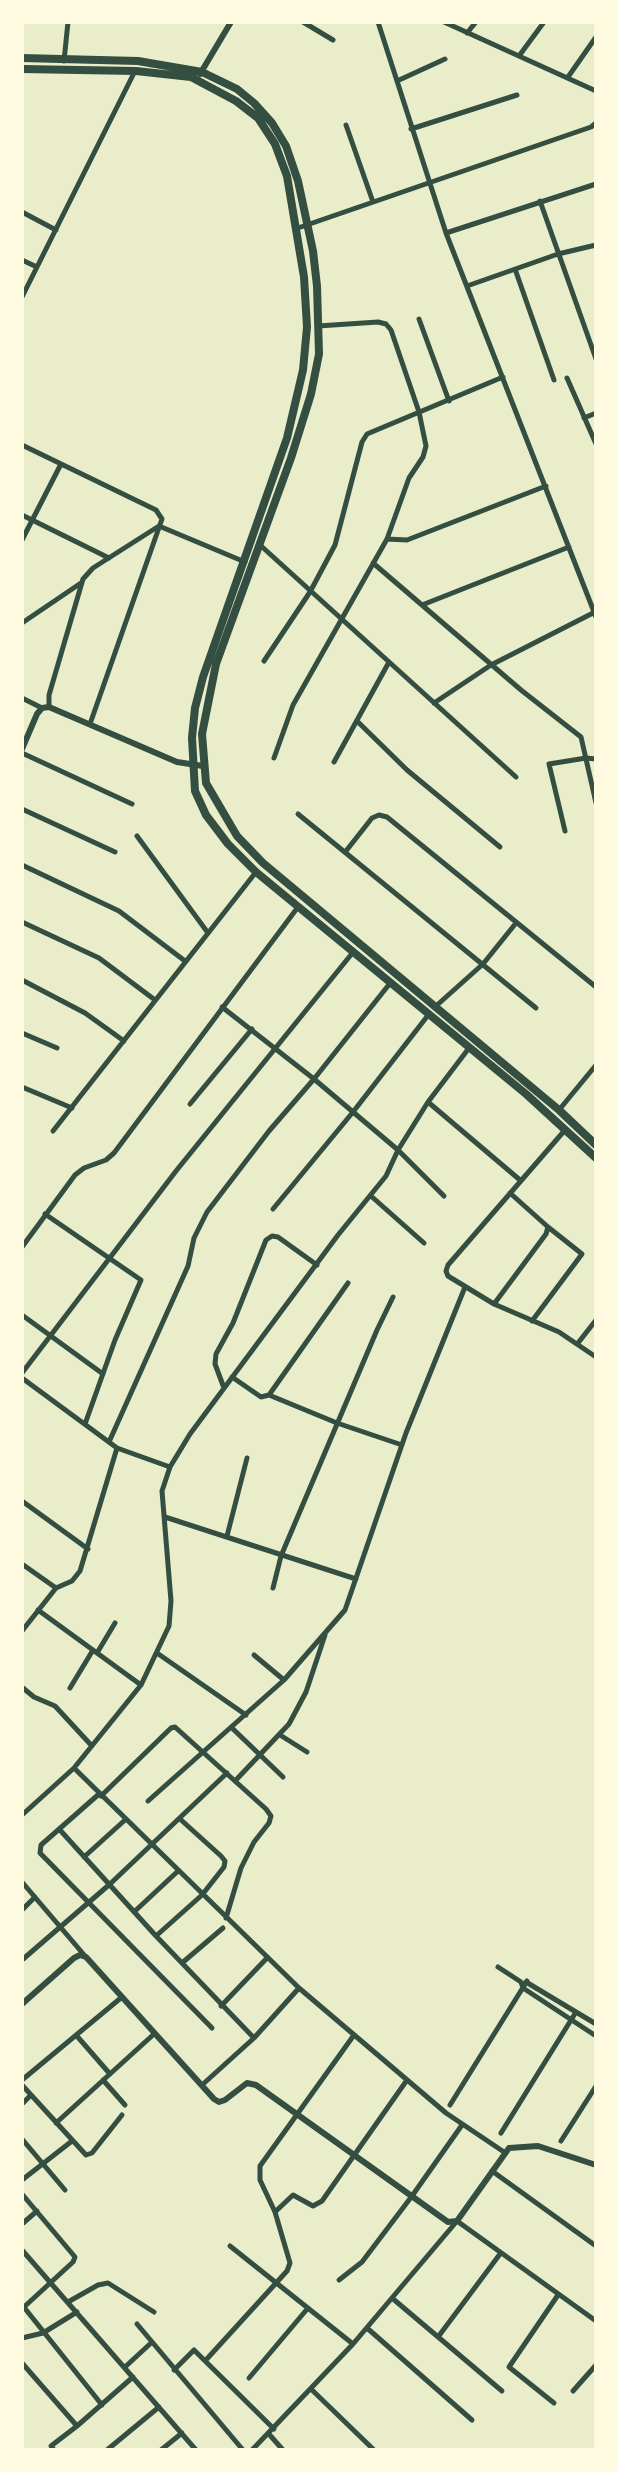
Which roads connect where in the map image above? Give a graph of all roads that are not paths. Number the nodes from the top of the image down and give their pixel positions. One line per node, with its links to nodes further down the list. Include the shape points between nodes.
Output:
1 (68, 22): 13 (street)
2 (231, 22): 18 (street)
3 (303, 22): 10 (street)
4 (378, 22): 20 (street)
5 (444, 22): 8 (street)
6 (476, 22): 8 (street)
7 (544, 22): 11 (street)
8 (467, 33): 11 (street)
9 (596, 37): 19 (street)
10 (333, 40)
11 (519, 56): 19 (street)
12 (22, 58): 13 (highway)
13 (64, 59): 16 (street); 18 (highway, via 138,61)
14 (445, 59): 20 (street)
15 (22, 69): 16 (highway)
16 (64, 70): 17 (highway)
17 (136, 71): 18 (highway); 33 (street)
18 (200, 76): 31 (highway, via 237,89 272,123 286,146); 32 (highway, via 258,118 275,144)
19 (568, 77): 21 (street)
20 (397, 81): 25 (street)
21 (596, 91)
22 (517, 95): 25 (street)
23 (596, 123): 26 (street)
24 (346, 125): 29 (street)
25 (411, 129): 26 (street)
26 (431, 183): 29 (street); 34 (street)
27 (596, 184): 28 (street)
28 (540, 201): 34 (street); 36 (street)
29 (373, 202): 31 (street)
30 (22, 212): 33 (street)
31 (308, 224): 32 (street); 43 (highway)
32 (298, 228): 64 (highway, via 307,327 303,370 287,438)
33 (56, 230): 38 (street)
34 (446, 233): 40 (street)
35 (596, 245): 36 (street)
36 (558, 254): 39 (street); 44 (street)
37 (22, 260): 38 (street)
38 (37, 267): 41 (street)
39 (515, 269): 40 (street); 47 (street)
40 (467, 286): 45 (street)
41 (22, 297)
42 (419, 319): 48 (street)
43 (318, 326): 49 (street, via 386,324); 61 (highway, via 311,394)
44 (596, 359)
45 (503, 377): 48 (street); 55 (street)
46 (567, 378): 51 (street)
47 (554, 380)
48 (449, 401): 49 (street)
49 (419, 412): 59 (street, via 426,446); 67 (street, via 367,434 362,442 335,545)
50 (596, 413): 51 (street)
51 (584, 418): 52 (street)
52 (596, 444)
53 (22, 445): 54 (street)
54 (61, 464): 57 (street); 58 (street, via 156,510 162,519)
55 (546, 486): 59 (street, via 407,540); 62 (street)
56 (22, 515): 57 (street)
57 (32, 520): 60 (street); 63 (street)
58 (159, 526): 63 (street); 64 (street); 79 (street)
59 (387, 539): 65 (street)
60 (22, 540)
61 (260, 545): 67 (street); 86 (highway, via 216,664 202,734)
62 (569, 547): 68 (street); 69 (street)
63 (109, 558): 66 (street, via 86,573)
64 (245, 562): 85 (highway, via 199,693)
65 (373, 563): 68 (street); 70 (street)
66 (82, 583): 71 (street); 77 (street)
67 (310, 592): 70 (street); 72 (street)
68 (422, 605): 74 (street)
69 (595, 614): 74 (street)
70 (341, 619): 73 (street); 81 (street, via 293,705)
71 (22, 623)
72 (264, 661)
73 (389, 662): 76 (street); 78 (street)
74 (491, 665): 76 (street); 82 (street, via 581,737)
75 (22, 698): 77 (street)
76 (434, 703): 87 (street)
77 (45, 708): 79 (street); 80 (street)
78 (357, 721): 84 (street); 94 (street)
79 (90, 724): 85 (street)
80 (22, 751): 89 (street)
81 (274, 758)
82 (586, 758): 83 (street); 88 (street); 92 (street, via 549,764)
83 (596, 759)
84 (334, 762)
85 (192, 766): 86 (street); 98 (highway, via 206,815)
86 (203, 766): 112 (highway, via 206,783 237,836)
87 (516, 777)
88 (596, 803)
89 (132, 804)
90 (22, 809): 96 (street)
91 (298, 814): 95 (street)
92 (565, 831)
93 (137, 836): 102 (street)
94 (500, 847)
95 (346, 851): 101 (street, via 372,818 387,817); 105 (street)
96 (115, 852)
97 (22, 865): 104 (street, via 119,911)
98 (256, 872): 99 (highway); 102 (street)
99 (299, 907): 103 (highway); 110 (street)
100 (22, 922): 109 (street, via 99,958)
101 (516, 923): 105 (street); 108 (street)
102 (208, 933): 104 (street)
103 (354, 951): 107 (highway); 118 (street)
104 (185, 961): 109 (street)
105 (483, 964): 111 (street); 112 (street)
106 (22, 980): 115 (street, via 85,1013)
107 (391, 982): 112 (highway); 120 (street)
108 (596, 987)
109 (155, 1000): 115 (street)
110 (222, 1007): 113 (street); 137 (street, via 114,1153 75,1175)
111 (536, 1008)
112 (433, 1010): 116 (highway); 125 (highway); 126 (street)
113 (252, 1029): 118 (street); 123 (street)
114 (22, 1033): 117 (street)
115 (124, 1041): 124 (street)
116 (470, 1047): 122 (street); 127 (highway)
117 (57, 1048)
118 (276, 1048): 120 (street); 141 (street)
119 (596, 1065): 125 (street)
120 (314, 1079): 126 (street); 160 (street, via 207,1212)
121 (22, 1087): 124 (street)
122 (428, 1102): 130 (street); 132 (street)
123 (190, 1104)
124 (72, 1108): 128 (street)
125 (559, 1110): 129 (highway)
126 (353, 1112): 130 (street); 136 (street)
127 (566, 1129): 131 (highway); 132 (street)
128 (53, 1131)
129 (596, 1145)
130 (398, 1150): 134 (street); 135 (street)
131 (596, 1158)
132 (520, 1180): 133 (street)
133 (510, 1193): 138 (street); 144 (street, via 448,1265 448,1276)
134 (371, 1196): 139 (street); 142 (street)
135 (444, 1196)
136 (273, 1209)
137 (45, 1214): 140 (street); 141 (street)
138 (548, 1227): 146 (street); 149 (street, via 582,1254)
139 (424, 1243)
140 (22, 1247)
141 (111, 1258): 150 (street); 153 (street, via 138,1276 141,1284)
142 (317, 1265): 155 (street); 156 (street, via 278,1237 266,1240 216,1354)
143 (348, 1283): 157 (street)
144 (465, 1287): 146 (street); 161 (street)
145 (393, 1297): 158 (street)
146 (494, 1304): 149 (street)
147 (22, 1315): 150 (street)
148 (596, 1320): 151 (street)
149 (532, 1321): 151 (street)
150 (51, 1336): 153 (street); 154 (street)
151 (578, 1343): 152 (street)
152 (596, 1357)
153 (103, 1374): 159 (street)
154 (22, 1376): 159 (street)
155 (232, 1377): 156 (street); 157 (street, via 261,1397)
156 (224, 1388): 164 (street)
157 (269, 1395): 158 (street)
158 (337, 1423): 161 (street); 169 (street)
159 (85, 1424): 160 (street)
160 (109, 1442): 162 (street)
161 (402, 1445): 171 (street)
162 (117, 1448): 164 (street); 168 (street)
163 (247, 1458): 167 (street)
164 (170, 1467): 166 (street, via 162,1491)
165 (22, 1501): 168 (street)
166 (165, 1517): 167 (street); 179 (street, via 171,1601 169,1626)
167 (227, 1536): 169 (street)
168 (88, 1549): 172 (street, via 72,1581)
169 (281, 1556): 171 (street); 173 (street)
170 (22, 1564): 172 (street)
171 (356, 1579): 177 (street, via 345,1610)
172 (56, 1588): 174 (street)
173 (273, 1588)
174 (38, 1610): 176 (street); 178 (street)
175 (115, 1623): 178 (street)
176 (22, 1631)
177 (326, 1632): 181 (street); 187 (street, via 306,1692)
178 (95, 1651): 182 (street); 183 (street)
179 (157, 1653): 182 (street); 185 (street)
180 (254, 1655): 181 (street)
181 (284, 1680): 185 (street)
182 (141, 1685): 188 (street)
183 (70, 1688)
184 (22, 1690): 188 (street, via 55,1706)
185 (246, 1715): 186 (street)
186 (232, 1728): 189 (street); 191 (street)
187 (280, 1735): 190 (street); 191 (street)
188 (92, 1746): 192 (street)
189 (205, 1751): 193 (street); 196 (street, via 179,1728 171,1728); 197 (street)
190 (307, 1752)
191 (261, 1756): 194 (street); 195 (street)
192 (74, 1768): 196 (street); 199 (street)
193 (227, 1773): 195 (street); 200 (street)
194 (283, 1777)
195 (235, 1781): 213 (street, via 271,1816 241,1868)
196 (100, 1795): 201 (street); 202 (street)
197 (148, 1801)
198 (22, 1805): 199 (street)
199 (24, 1813)
200 (180, 1819): 203 (street); 208 (street, via 225,1861)
201 (125, 1820): 203 (street); 204 (street)
202 (60, 1830): 204 (street); 210 (street, via 39,1849)
203 (151, 1846): 205 (street); 207 (street)
204 (84, 1857): 207 (street)
205 (178, 1871): 208 (street); 212 (street)
206 (22, 1882): 209 (street)
207 (110, 1884): 210 (street); 212 (street)
208 (202, 1895): 213 (street); 216 (street)
209 (35, 1897): 211 (street); 214 (street)
210 (89, 1902): 214 (street); 230 (street)
211 (22, 1910)
212 (134, 1912): 216 (street)
213 (226, 1918): 218 (street)
214 (60, 1927): 217 (street); 219 (street)
215 (223, 1928): 220 (street)
216 (156, 1936): 220 (street)
217 (86, 1957): 224 (street); 225 (street, via 74,1958)
218 (267, 1958): 223 (street); 226 (street)
219 (22, 1960)
220 (182, 1963): 226 (street)
221 (498, 1967): 222 (street)
222 (524, 1984): 227 (street); 228 (street); 245 (street)
223 (299, 1988): 233 (street); 235 (street)
224 (122, 1997): 231 (street); 232 (street)
225 (22, 2004)
226 (221, 2006): 235 (street)
227 (576, 2012): 228 (street); 229 (street)
228 (571, 2020): 234 (street); 250 (street)
229 (596, 2024)
230 (212, 2028)
231 (154, 2034): 236 (street); 240 (street)
232 (76, 2035): 236 (street); 239 (street)
233 (354, 2035): 238 (street); 246 (street)
234 (596, 2036)
235 (254, 2038): 240 (street)
236 (110, 2074): 237 (street)
237 (103, 2080): 244 (street); 248 (street)
238 (407, 2080): 249 (street); 255 (street)
239 (22, 2083): 242 (street)
240 (202, 2085): 246 (street, via 219,2102 247,2083 256,2085)
241 (596, 2086): 253 (street)
242 (31, 2095): 243 (street); 248 (street)
243 (22, 2104)
244 (125, 2105)
245 (450, 2105)
246 (297, 2114): 255 (street); 264 (street, via 260,2166 260,2180)
247 (122, 2115): 252 (street, via 90,2155)
248 (56, 2123): 252 (street)
249 (462, 2125): 254 (street); 262 (street)
250 (501, 2133)
251 (22, 2139): 256 (street)
252 (72, 2141): 256 (street)
253 (561, 2141)
254 (504, 2152): 257 (street, via 538,2146); 258 (street)
255 (354, 2154): 262 (street); 264 (street, via 322,2201 313,2206 293,2195)
256 (42, 2163): 259 (street); 260 (street)
257 (596, 2165)
258 (492, 2171): 265 (street); 268 (street)
259 (22, 2180)
260 (65, 2190)
261 (22, 2194): 263 (street)
262 (412, 2196): 265 (street, via 448,2222); 271 (street, via 362,2262)
263 (37, 2211): 266 (street); 272 (street, via 75,2257)
264 (275, 2212): 273 (street, via 290,2263)
265 (457, 2221): 270 (street); 275 (street)
266 (22, 2224)
267 (230, 2246): 273 (street)
268 (596, 2246)
269 (22, 2250): 272 (street)
270 (500, 2254): 274 (street); 285 (street)
271 (339, 2280)
272 (51, 2283): 276 (street); 277 (street)
273 (277, 2283): 278 (street); 289 (street)
274 (558, 2295): 281 (street); 299 (street, via 509,2367)
275 (392, 2298): 283 (street); 285 (street)
276 (68, 2302): 279 (street); 280 (street, via 108,2283)
277 (23, 2306): 284 (street)
278 (308, 2308): 288 (street); 295 (street)
279 (77, 2312): 284 (street); 292 (street)
280 (154, 2312)
281 (596, 2321)
282 (137, 2324): 287 (street)
283 (367, 2328): 288 (street); 302 (street)
284 (43, 2333): 286 (street); 300 (street)
285 (438, 2337): 297 (street)
286 (22, 2338)
287 (151, 2343): 292 (street); 293 (street)
288 (353, 2344): 296 (street)
289 (205, 2361): 293 (street, via 194,2350); 304 (street)
290 (22, 2363): 303 (street)
291 (596, 2365): 298 (street)
292 (125, 2367): 294 (street)
293 (174, 2370): 311 (street)
294 (133, 2377): 300 (street); 301 (street)
295 (249, 2378)
296 (311, 2389): 304 (street); 314 (street)
297 (502, 2391)
298 (573, 2391)
299 (554, 2403)
300 (102, 2405): 303 (street)
301 (159, 2407): 305 (street); 308 (street)
302 (472, 2420)
303 (77, 2426): 307 (street, via 51,2446)
304 (274, 2429): 306 (street)
305 (182, 2433): 309 (street); 310 (street)
306 (268, 2433): 312 (street); 313 (street)
307 (54, 2450)
308 (107, 2450)
309 (161, 2450)
310 (196, 2450)
311 (243, 2450)
312 (252, 2450)
313 (283, 2450)
314 (374, 2450)

